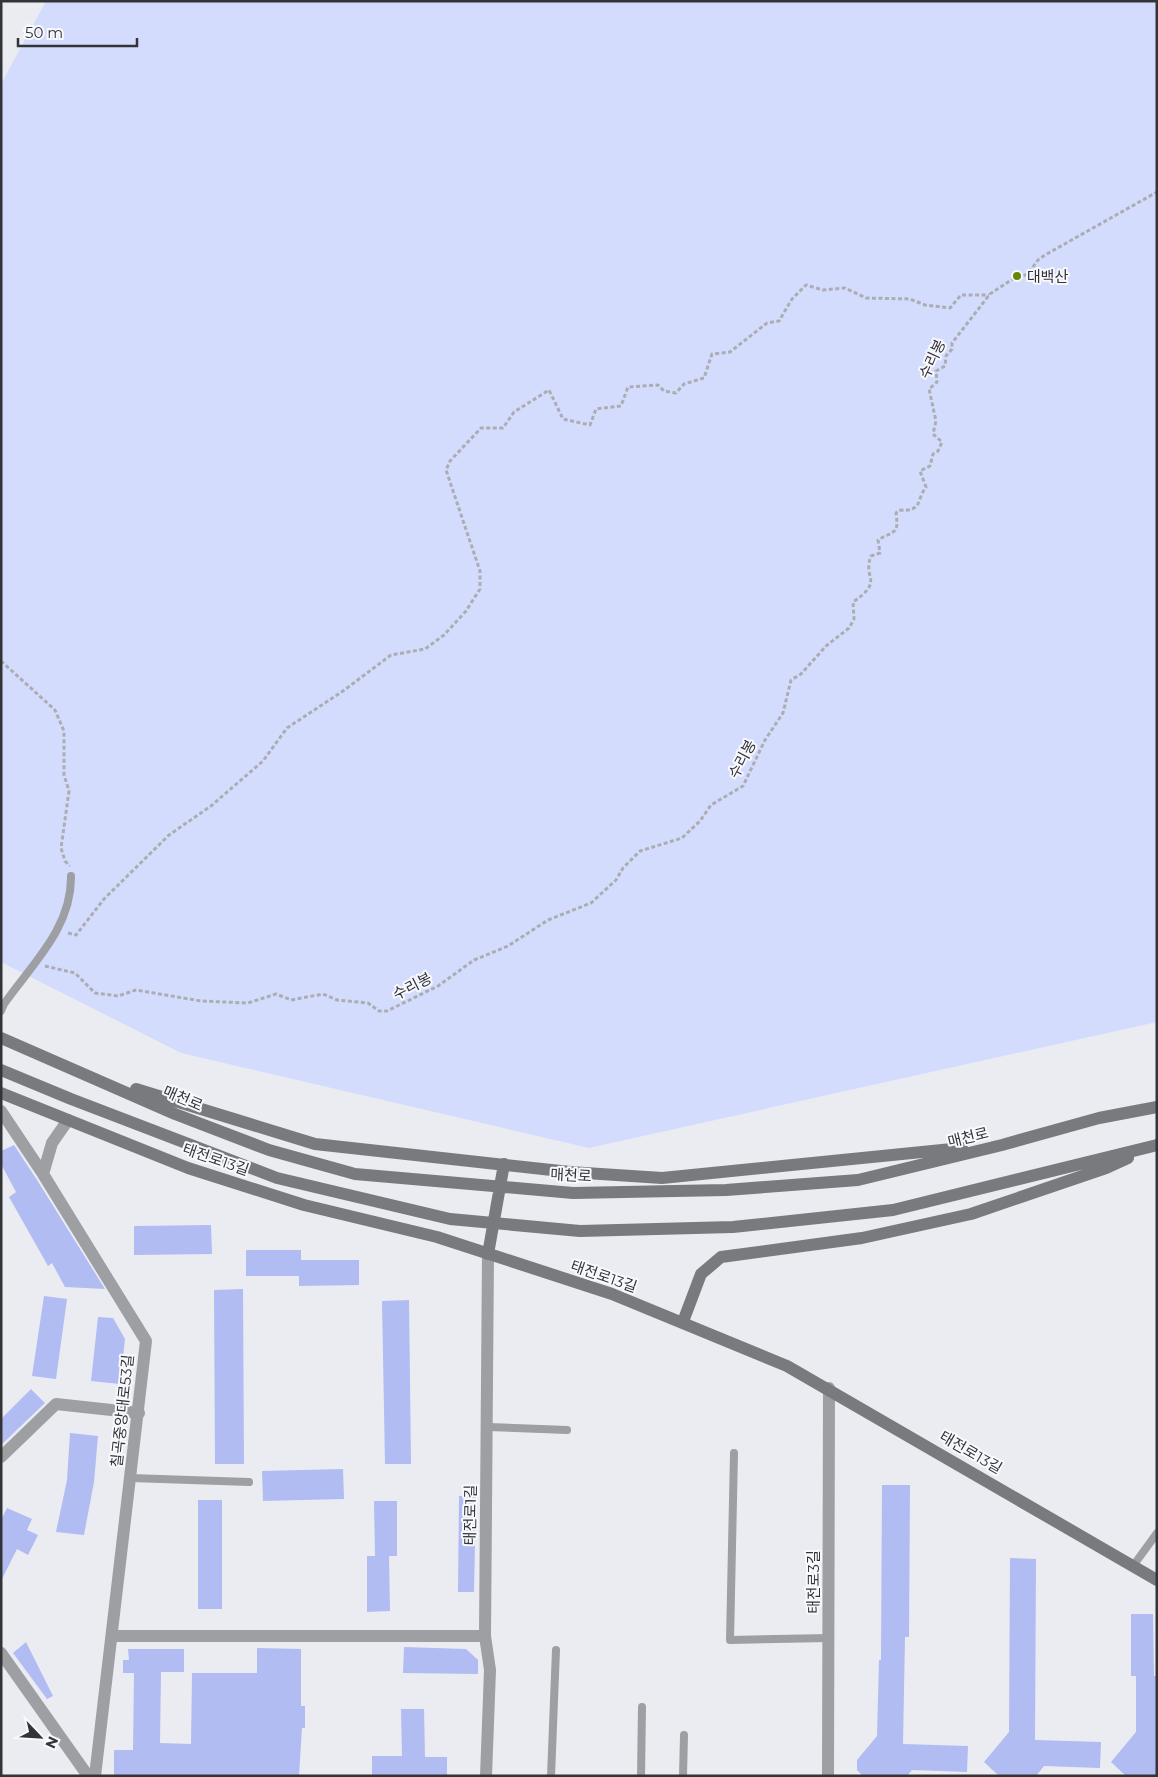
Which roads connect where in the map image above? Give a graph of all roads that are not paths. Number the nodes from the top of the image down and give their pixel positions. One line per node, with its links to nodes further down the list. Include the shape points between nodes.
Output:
1 (71, 876): 2 (lane, via 71,894 58,931)
2 (1, 1011)
3 (1, 1038): 5 (main road, 매천로)
4 (1, 1070): 11 (main road, via 278,1178 450,1219 580,1231 733,1227 893,1210)
5 (84, 1072): 10 (main road, 매천로, via 175,1114 269,1150 355,1174 573,1193 726,1190 858,1180); 12 (main road, via 315,1144)
6 (1, 1093): 9 (main road, 태전로13길)
7 (1157, 1107): 10 (main road, 매천로, via 1100,1118)
8 (1, 1111): 13 (street, 칠곡중앙대로53길)
9 (68, 1120): 13 (street, via 52,1143); 14 (main road, 태전로13길, via 188,1168 304,1205 437,1237)
10 (1002, 1145): 12 (main road, via 662,1178)
11 (1154, 1146): 15 (main road, via 1106,1168 971,1214 862,1238 721,1257 701,1274)
12 (504, 1164): 14 (main road)
13 (43, 1174): 17 (street, 칠곡중앙대로53길, via 146,1341)
14 (488, 1254): 15 (main road, 태전로13길, via 612,1294); 18 (street, 태전로1길)
15 (680, 1322): 16 (main road, 태전로13길, via 787,1366)
16 (829, 1388): 25 (main road, 태전로13길); 29 (street, 태전로3길)
17 (139, 1413): 21 (street, via 56,1404); 22 (street, 칠곡중앙대로53길)
18 (488, 1427): 19 (lane); 28 (street, 태전로1길)
19 (567, 1430)
20 (734, 1453): 29 (lane, via 730,1640)
21 (1, 1457)
22 (131, 1478): 23 (lane); 27 (street, 칠곡중앙대로53길)
23 (248, 1482)
24 (1157, 1533): 25 (lane)
25 (1133, 1566): 26 (main road, 태전로13길)
26 (1157, 1580)
27 (112, 1636): 28 (street); 35 (street, 칠곡중앙대로53길)
28 (485, 1636): 36 (street, 태전로1길, via 490,1670)
29 (829, 1638): 40 (street, 태전로3길)
30 (556, 1650): 37 (lane)
31 (1, 1653): 34 (street)
32 (642, 1707): 38 (lane)
33 (684, 1735): 39 (lane)
34 (88, 1776)
35 (95, 1776)
36 (486, 1776)
37 (551, 1776)
38 (641, 1776)
39 (683, 1776)
40 (828, 1776)

